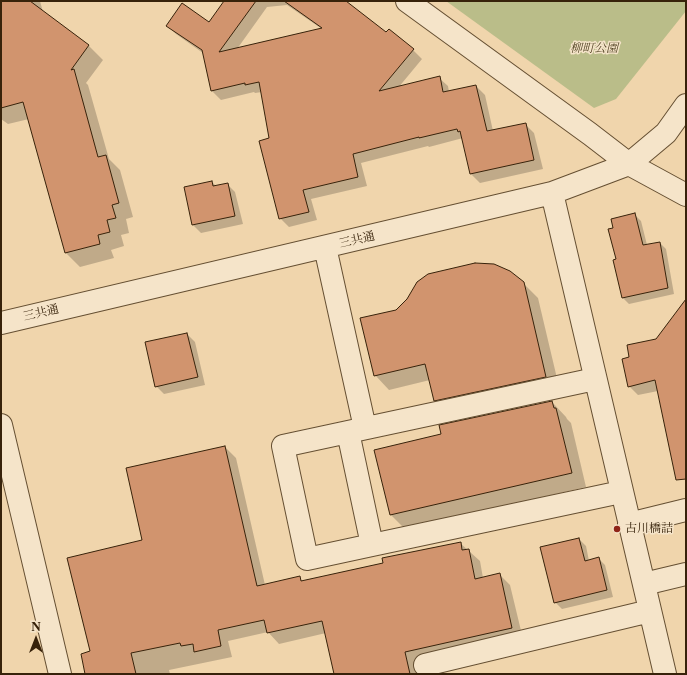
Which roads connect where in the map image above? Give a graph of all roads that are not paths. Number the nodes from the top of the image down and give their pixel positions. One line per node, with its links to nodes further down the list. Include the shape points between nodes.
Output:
1 (408, 1): 3 (street)
2 (686, 105): 3 (street, 三共通, via 666,133)
3 (629, 164): 4 (street, 三共通); 5 (street)
4 (552, 193): 6 (street, 三共通); 8 (street)
5 (686, 195)
6 (325, 247): 7 (street, 三共通); 10 (street)
7 (1, 323)
8 (595, 379): 10 (street); 11 (street)
9 (1, 425): 19 (street)
10 (356, 430): 14 (street); 14 (street, via 283,446 307,559)
11 (621, 492): 13 (street); 14 (street)
12 (686, 510): 13 (street)
13 (629, 524): 16 (street)
14 (372, 545)
15 (686, 574): 16 (street)
16 (644, 584): 17 (street)
17 (650, 611): 18 (street); 20 (street)
18 (425, 665)
19 (60, 674)
20 (665, 674)

